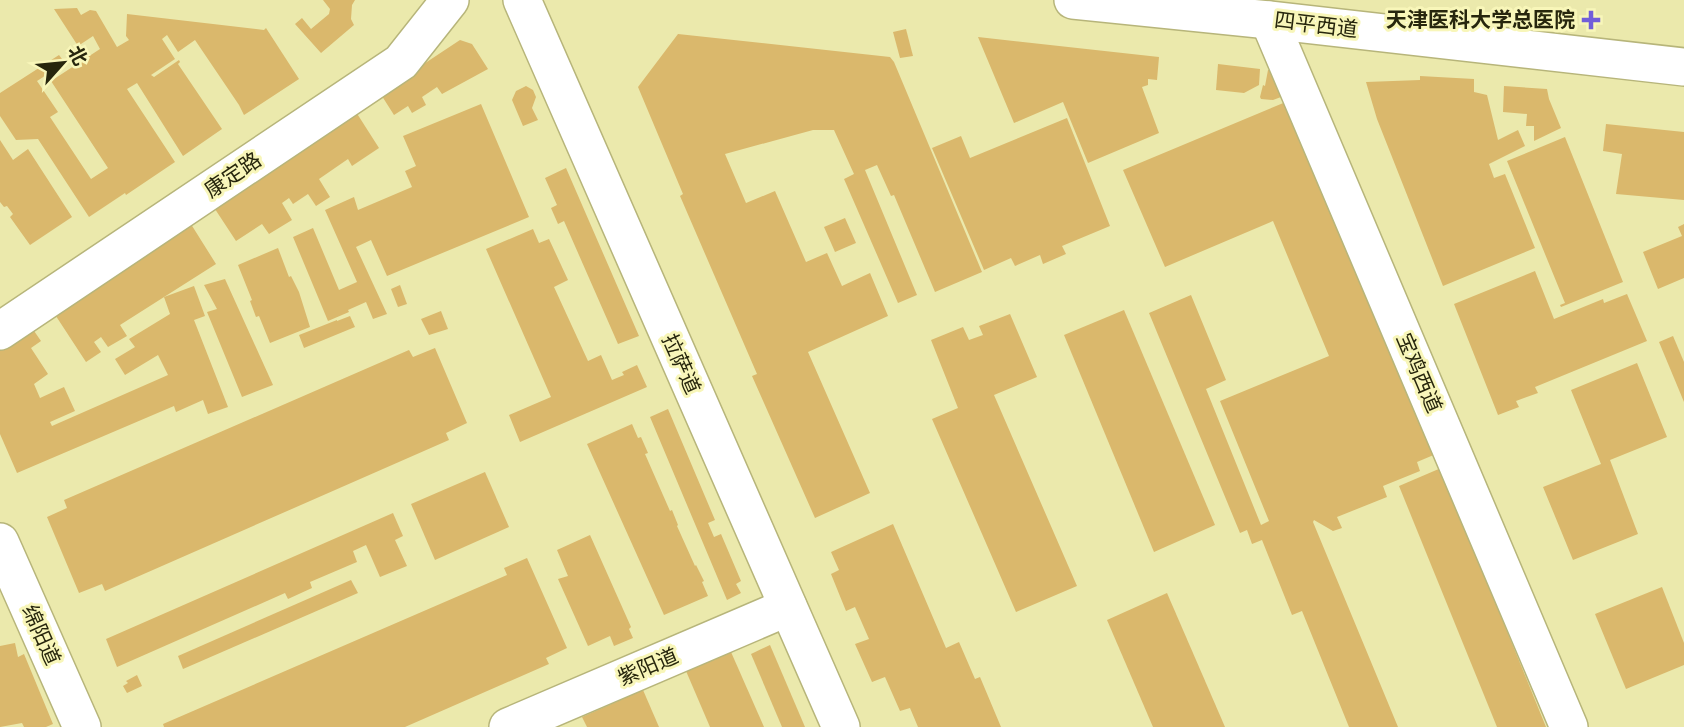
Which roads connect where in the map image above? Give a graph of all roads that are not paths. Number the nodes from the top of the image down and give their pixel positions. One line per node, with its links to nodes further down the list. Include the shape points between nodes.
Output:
1 (450, 0): 6 (street, 康定路, via 401,62)
2 (522, 0): 8 (street, 拉萨道)
3 (1073, 0): 4 (street, 四平西道)
4 (1269, 20): 5 (street, 四平西道); 12 (street, 宝鸡西道)
5 (1684, 67)
6 (0, 331)
7 (0, 542): 9 (street, 绵阳道)
8 (788, 607): 10 (street, 紫阳道); 11 (street, 拉萨道)
9 (82, 727)
10 (508, 727)
11 (841, 727)
12 (1569, 727)

